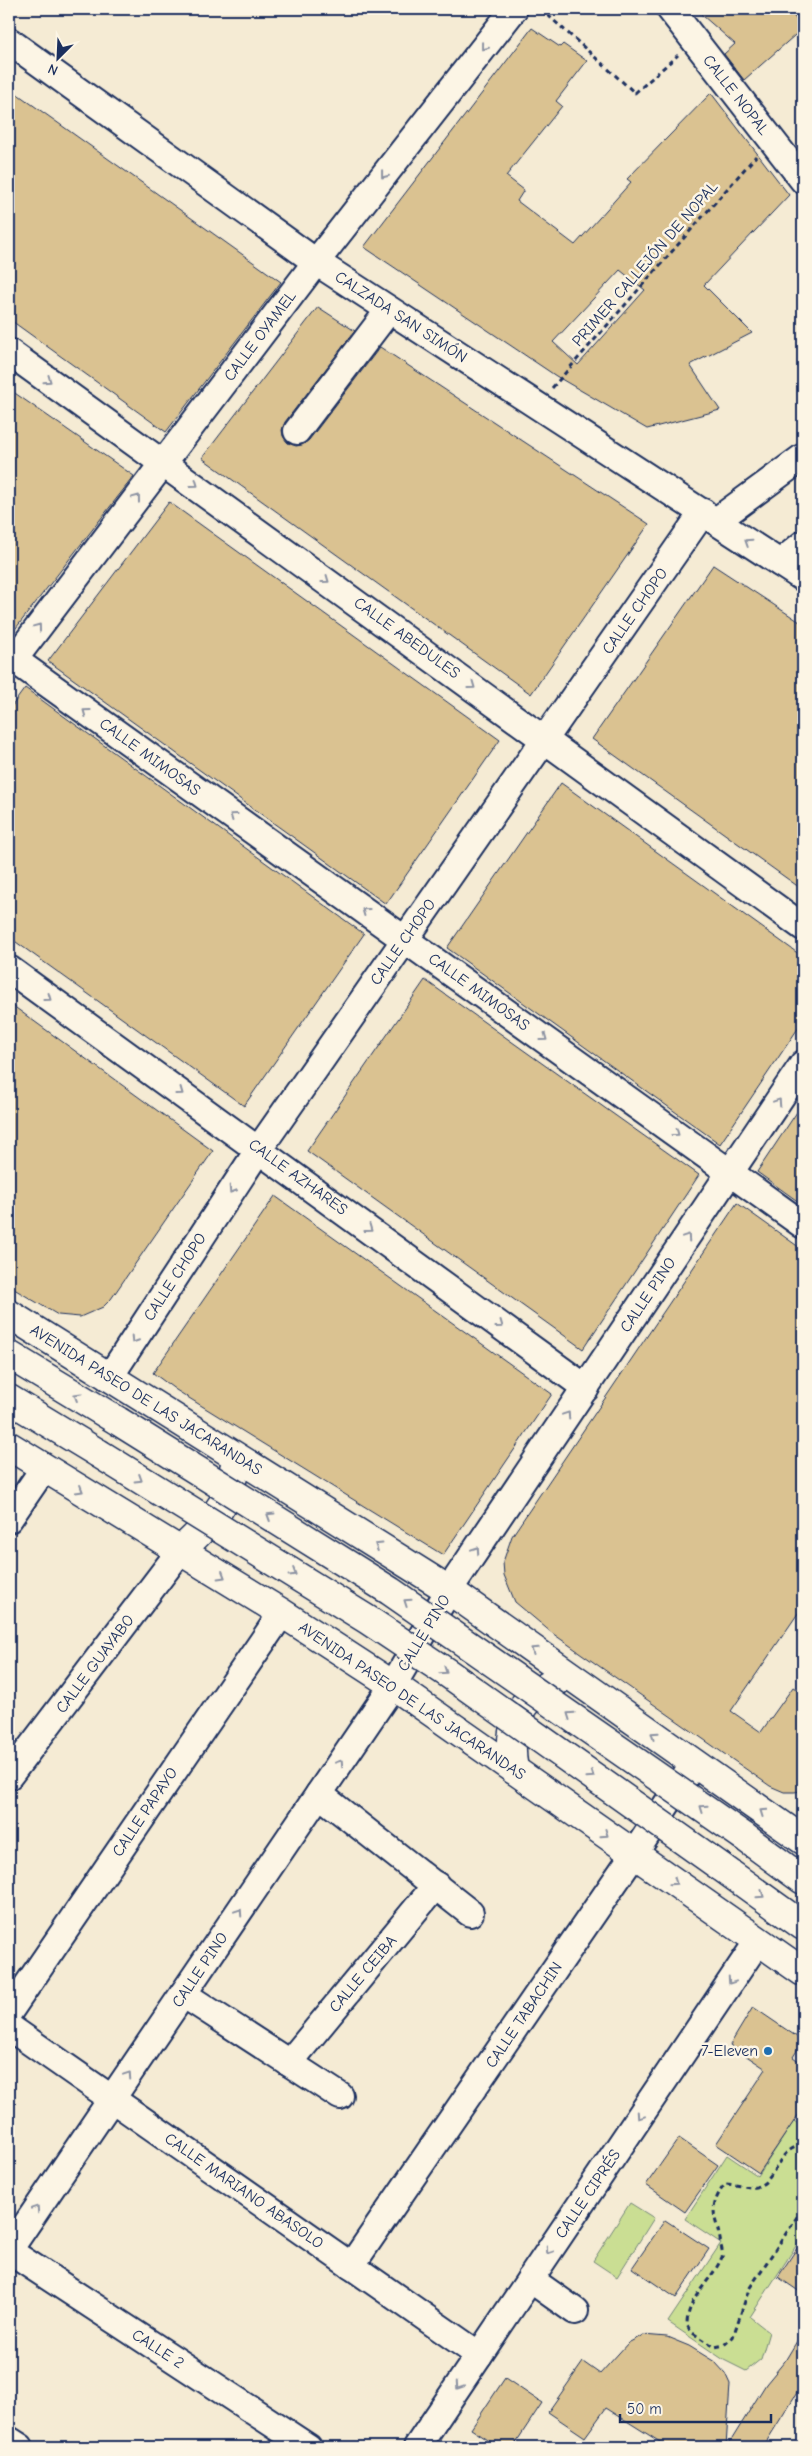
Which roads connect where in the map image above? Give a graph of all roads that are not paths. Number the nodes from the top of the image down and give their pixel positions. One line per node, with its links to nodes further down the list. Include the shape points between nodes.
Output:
1 (514, 9): 5 (street, CALLE OYAMEL, one-way to 5)
2 (678, 12): 4 (street, CALLE NOPAL, via 694,41)
3 (9, 41): 5 (street, CALZADA SAN SIMÓN)
4 (803, 180)
5 (316, 262): 6 (street, CALZADA SAN SIMÓN); 10 (street, CALLE OYAMEL)
6 (389, 310): 8 (street); 11 (street, CALZADA SAN SIMÓN)
7 (9, 352): 10 (street, CALLE ABEDULES, one-way to 10)
8 (297, 431)
9 (803, 457): 11 (street, CALLE CHOPO)
10 (164, 462): 15 (street, CALLE OYAMEL, one-way to 10); 16 (street, CALLE ABEDULES, one-way to 16)
11 (710, 517): 13 (street, CALZADA SAN SIMÓN, one-way to 11); 16 (street, CALLE CHOPO)
12 (803, 544): 13 (street)
13 (780, 563): 14 (street, CALZADA SAN SIMÓN)
14 (803, 578)
15 (10, 661): 18 (street, CALLE MIMOSAS, one-way to 15)
16 (546, 740): 17 (street, CALLE ABEDULES); 18 (street, CALLE CHOPO)
17 (803, 926)
18 (404, 939): 21 (street, CALLE CHOPO); 22 (street, CALLE MIMOSAS, one-way to 22)
19 (9, 969): 21 (street, CALLE AZHARES, one-way to 21)
20 (803, 1064): 22 (street, CALLE PINO, one-way to 20)
21 (259, 1149): 26 (street, CALLE CHOPO, one-way to 26); 27 (street, CALLE AZHARES, one-way to 27)
22 (731, 1172): 23 (street, CALLE MIMOSAS); 27 (street, CALLE PINO, one-way to 22)
23 (803, 1225)
24 (9, 1314): 26 (main road, AVENIDA PASEO DE LAS JACARANDAS)
25 (9, 1355): 44 (main road, one-way to 25, bridge, via 390,1591)
26 (109, 1378): 30 (main road, AVENIDA PASEO DE LAS JACARANDAS)
27 (586, 1388): 34 (street, CALLE PINO, one-way to 27)
28 (9, 1399): 47 (main road, one-way to 47, bridge, via 368,1620)
29 (9, 1446): 31 (main road, AVENIDA PASEO DE LAS JACARANDAS)
30 (230, 1453): 33 (main road, via 234,1470 220,1510); 34 (main road, AVENIDA PASEO DE LAS JACARANDAS, one-way to 30)
31 (44, 1468): 32 (street); 33 (main road, AVENIDA PASEO DE LAS JACARANDAS, one-way to 33)
32 (9, 1518)
33 (180, 1551): 35 (main road, AVENIDA PASEO DE LAS JACARANDAS, one-way to 35); 40 (street, CALLE GUAYABO)
34 (449, 1590): 36 (main road, AVENIDA PASEO DE LAS JACARANDAS, one-way to 34); 37 (street, CALLE PINO)
35 (282, 1613): 37 (main road, AVENIDA PASEO DE LAS JACARANDAS); 51 (street, CALLE PAPAYO)
36 (574, 1678): 38 (main road, AVENIDA PASEO DE LAS JACARANDAS, one-way to 36); 39 (main road, via 544,1686 521,1708 511,1737)
37 (393, 1686): 39 (main road, AVENIDA PASEO DE LAS JACARANDAS); 41 (street, CALLE PINO, one-way to 37)
38 (694, 1763): 42 (main road, AVENIDA PASEO DE LAS JACARANDAS, one-way to 38); 43 (street, CALLE TABACHIN)
39 (514, 1770): 43 (main road, AVENIDA PASEO DE LAS JACARANDAS, one-way to 43)
40 (9, 1776)
41 (319, 1794): 45 (street); 50 (street, CALLE PINO, one-way to 41)
42 (803, 1840)
43 (634, 1854): 48 (main road, AVENIDA PASEO DE LAS JACARANDAS, one-way to 48); 57 (street, CALLE TABACHIN)
44 (803, 1880)
45 (436, 1886): 46 (street); 53 (street, CALLE CEIBA)
46 (470, 1913)
47 (803, 1926)
48 (758, 1941): 49 (main road, AVENIDA PASEO DE LAS JACARANDAS); 58 (street, CALLE CIPRÉS, one-way to 58)
49 (803, 1972)
50 (183, 1994): 53 (street); 55 (street, CALLE PINO, one-way to 50)
51 (9, 2012)
52 (9, 2027): 55 (street, CALLE MARIANO ABASOLO)
53 (290, 2063): 54 (street)
54 (340, 2096)
55 (112, 2099): 56 (street, CALLE PINO, one-way to 55); 57 (street, CALLE MARIANO ABASOLO)
56 (9, 2250): 63 (street, CALLE 2)
57 (351, 2266): 60 (street, CALLE MARIANO ABASOLO)
58 (530, 2279): 59 (street); 60 (street, CALLE CIPRÉS)
59 (575, 2311)
60 (479, 2355): 64 (street, CALLE CIPRÉS, one-way to 64)
61 (9, 2440): 62 (street)
62 (20, 2447)
63 (308, 2447)
64 (418, 2447)

